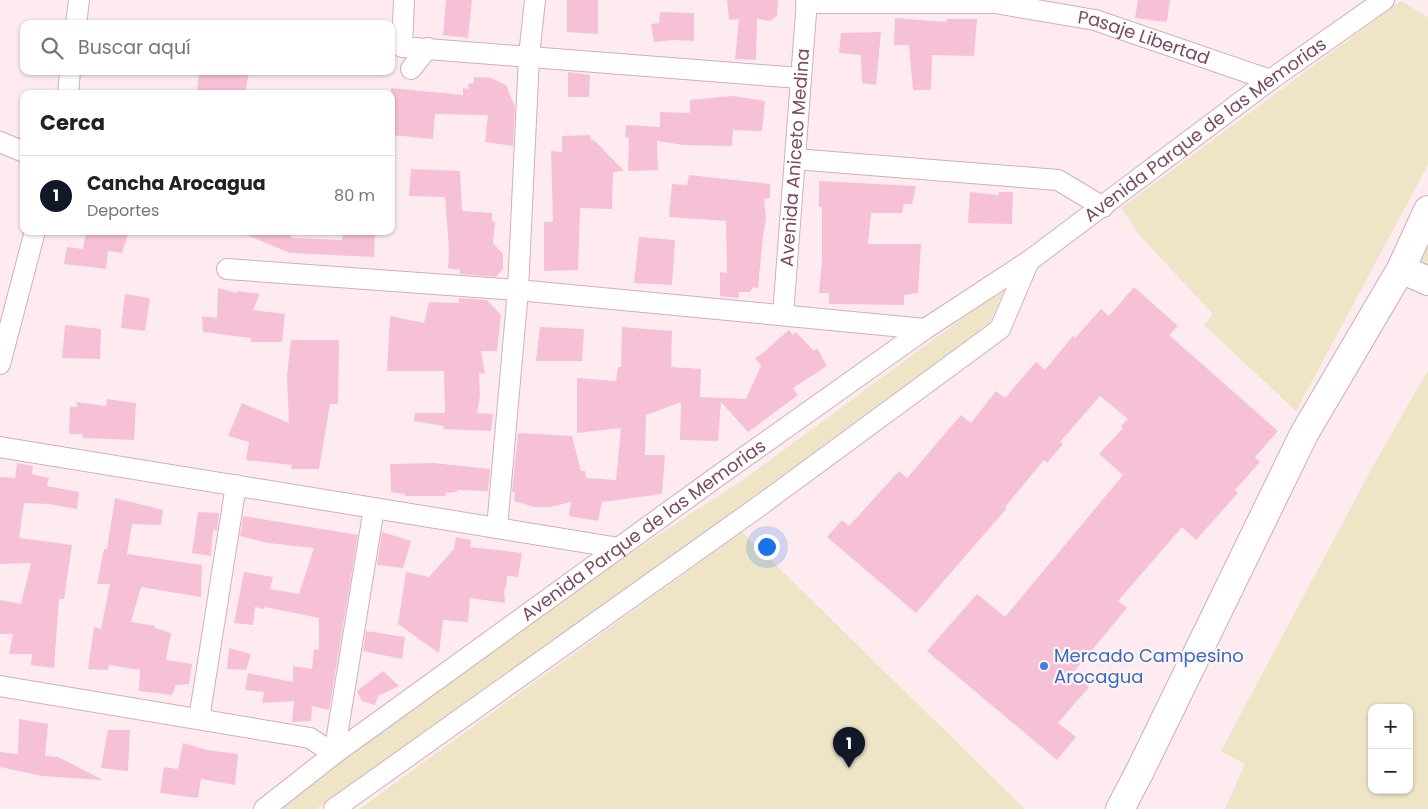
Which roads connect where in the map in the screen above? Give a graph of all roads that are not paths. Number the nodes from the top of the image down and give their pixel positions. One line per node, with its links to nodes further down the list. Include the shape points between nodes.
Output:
1 (79, 0): 6 (street)
2 (404, 0): 7 (street, via 402,47)
3 (535, 0): 8 (street)
4 (1384, 0): 12 (street, Avenida Parque de las Memorias)
5 (806, 1): 11 (street, Avenida Aniceto Medina); 12 (street, Pasaje Libertad, via 996,2 1095,20)
6 (76, 20)
7 (428, 48): 8 (street); 9 (street)
8 (529, 56): 11 (street); 24 (street)
9 (412, 69)
10 (70, 75): 13 (street)
11 (800, 78): 16 (street, Avenida Aniceto Medina)
12 (1270, 80): 17 (street, Avenida Parque de las Memorias)
13 (68, 90)
14 (0, 142): 15 (street)
15 (20, 150)
16 (795, 159): 17 (street, via 1058,180); 25 (street, Avenida Aniceto Medina)
17 (1103, 206): 20 (street, Avenida Parque de las Memorias)
18 (1428, 210): 22 (street)
19 (34, 235): 27 (street)
20 (1029, 261): 26 (street, Avenida Parque de las Memorias); 37 (street, via 1000,329 758,507)
21 (227, 269): 24 (street)
22 (1401, 269): 23 (street); 38 (street, via 1304,434)
23 (1428, 281)
24 (518, 290): 25 (street); 31 (street)
25 (783, 316): 26 (street)
26 (925, 329): 32 (street, Avenida Parque de las Memorias)
27 (0, 364)
28 (0, 446): 29 (street)
29 (236, 485): 30 (street); 34 (street)
30 (374, 508): 31 (street); 35 (street)
31 (497, 528): 32 (street)
32 (619, 548): 35 (street, Avenida Parque de las Memorias)
33 (0, 686): 34 (street)
34 (199, 720): 35 (street, via 310,738)
35 (334, 754): 36 (street, Avenida Parque de las Memorias)
36 (264, 809)
37 (334, 809)
38 (1120, 809)

